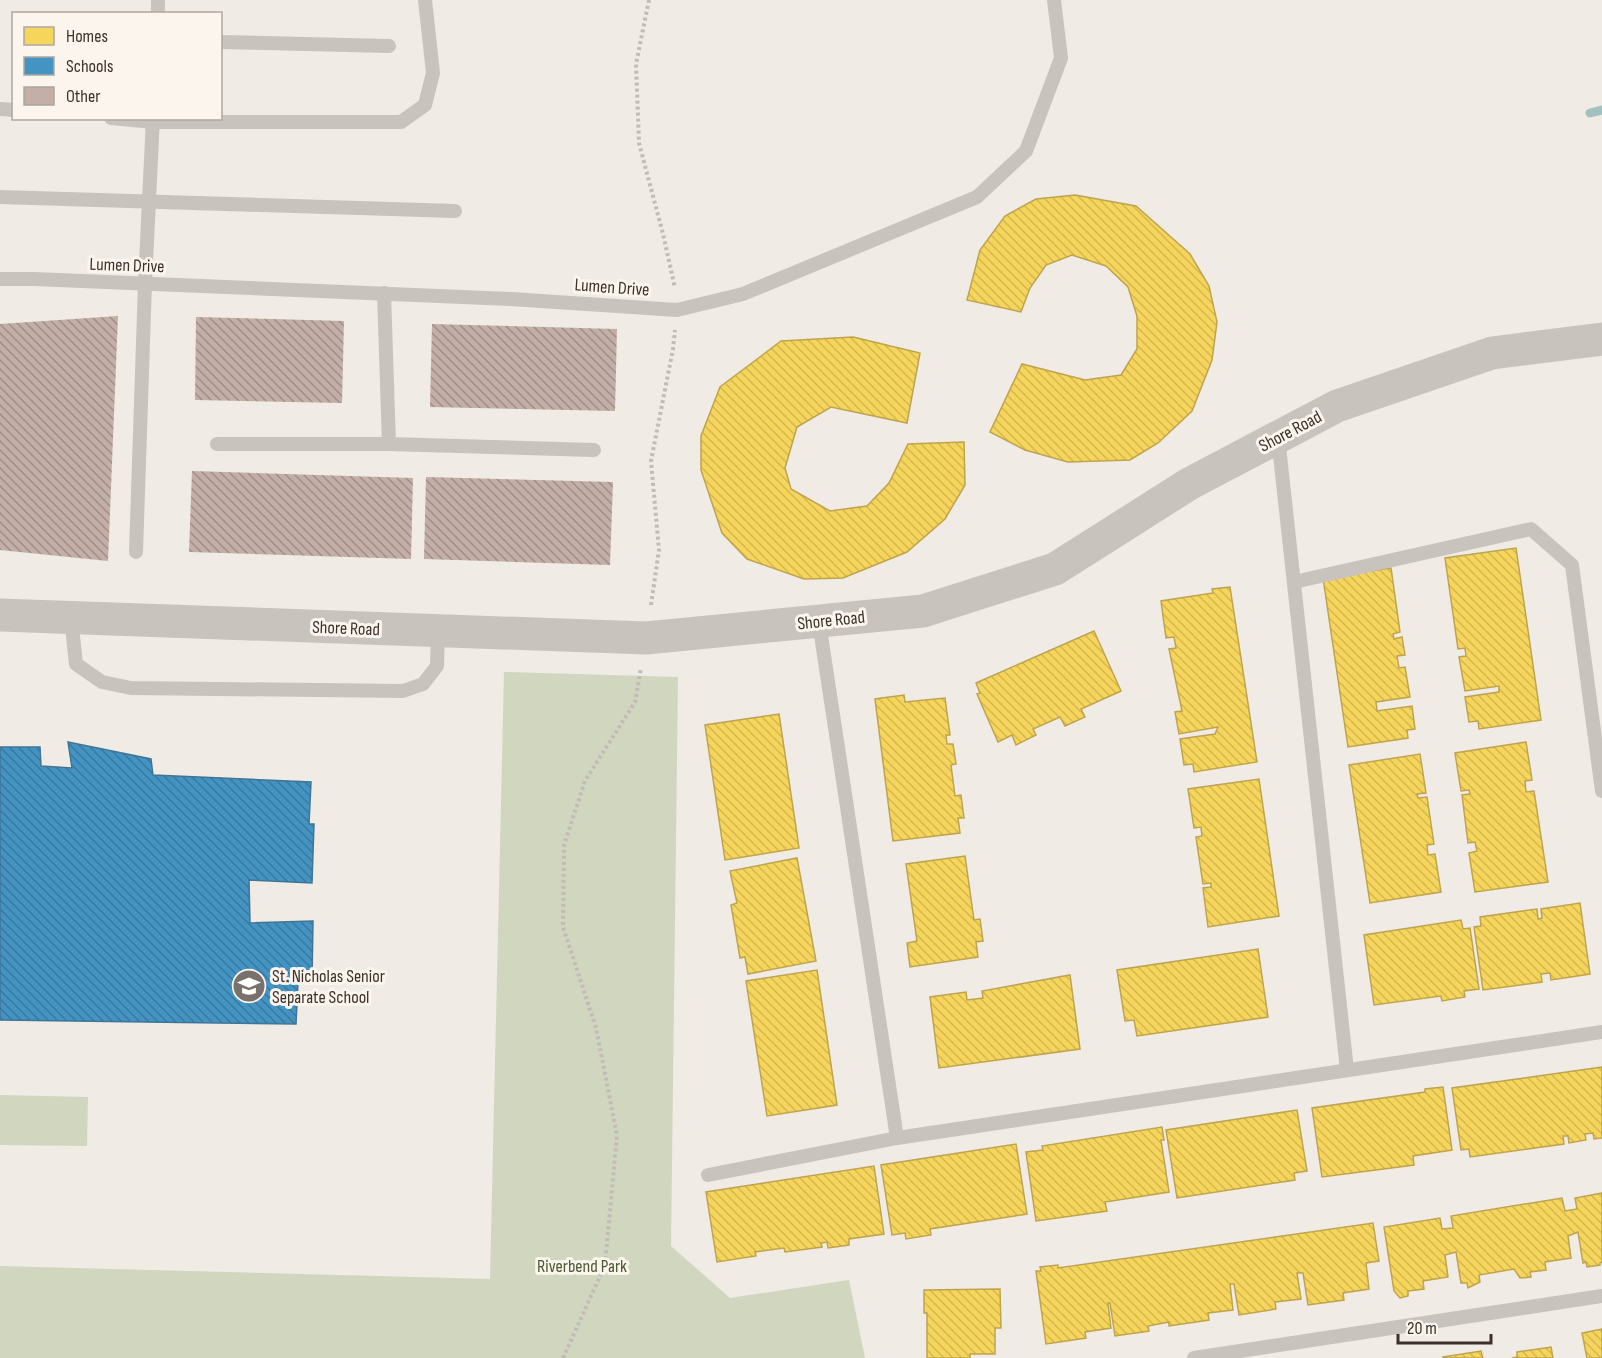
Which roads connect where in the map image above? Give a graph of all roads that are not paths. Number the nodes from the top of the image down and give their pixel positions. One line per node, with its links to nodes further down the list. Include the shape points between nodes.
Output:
1 (424, 0): 5 (lane, via 433,73 424,105 401,122)
2 (1054, 0): 11 (lane, Lumen Drive, via 1061,58 1030,141 1026,151 977,197 743,294 677,310)
3 (222, 42): 4 (lane)
4 (389, 46)
5 (153, 120): 7 (lane)
6 (0, 197): 7 (lane)
7 (149, 201): 8 (lane); 10 (lane)
8 (455, 211)
9 (0, 279): 10 (lane, Lumen Drive)
10 (145, 283): 11 (lane, Lumen Drive); 17 (lane)
11 (384, 293): 15 (lane)
12 (1602, 339): 13 (street, Shore Road, via 1492,353 1337,406)
13 (1278, 437): 18 (lane); 21 (street, Shore Road, via 1189,484 1055,569 923,611)
14 (217, 444): 15 (lane)
15 (389, 444): 16 (lane)
16 (594, 450)
17 (136, 552)
18 (1294, 582): 23 (lane, via 1531,529 1572,565); 25 (lane)
19 (0, 615): 20 (street, Shore Road)
20 (71, 618): 22 (street, Shore Road); 22 (lane, via 76,664 102,682 131,688 403,691 423,684 437,666)
21 (819, 622): 22 (street, Shore Road, via 646,638); 26 (lane)
22 (438, 631)
23 (1602, 790)
24 (1602, 1032): 25 (lane)
25 (1347, 1071): 26 (lane)
26 (897, 1138): 27 (lane)
27 (708, 1175)
28 (1602, 1296): 29 (lane)
29 (1194, 1358)

